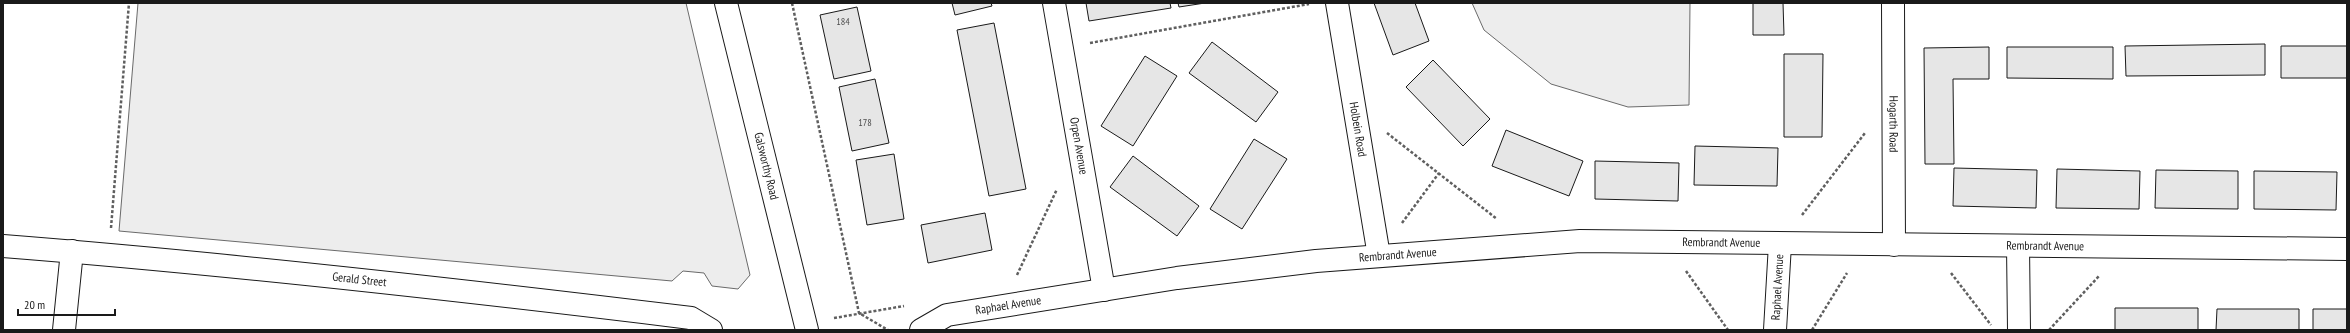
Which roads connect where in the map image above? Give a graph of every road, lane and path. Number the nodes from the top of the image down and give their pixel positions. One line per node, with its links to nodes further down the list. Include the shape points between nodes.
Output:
1 (129, 3): 24 (path)
2 (726, 3): 30 (street, Galsworthy Road)
3 (792, 3): 29 (path)
4 (1054, 3): 8 (street, Orpen Avenue)
5 (1313, 3): 8 (path)
6 (1336, 3): 10 (street, Holbein Road)
7 (1893, 3): 9 (street, Hogarth Road)
8 (1062, 48): 26 (street, Orpen Avenue)
9 (1894, 96): 14 (path); 17 (street, Hogarth Road)
10 (1354, 107): 11 (path); 25 (street, Holbein Road)
11 (1439, 173): 16 (path); 25 (path)
12 (1059, 184): 27 (path)
13 (1666, 242): 14 (street, Rembrandt Avenue); 16 (street, Rembrandt Avenue); 35 (path)
14 (1780, 244): 15 (street, Rembrandt Avenue); 36 (street, Raphael Avenue)
15 (1865, 244): 17 (street, Rembrandt Avenue); 37 (path)
16 (1530, 245): 25 (street, Rembrandt Avenue)
17 (1894, 245): 18 (street, Rembrandt Avenue)
18 (1931, 245): 20 (street, Rembrandt Avenue); 38 (path)
19 (3, 246): 23 (street, Gerald Street)
20 (2018, 246): 21 (street, Rembrandt Avenue); 39 (street)
21 (2126, 247): 22 (street, Rembrandt Avenue); 40 (path)
22 (2347, 249)
23 (72, 251): 24 (street, Gerald Street); 31 (street)
24 (108, 255): 32 (street, Gerald Street, via 691,318)
25 (1379, 256): 26 (street, Rembrandt Avenue, via 1316,261)
26 (1102, 290): 27 (street, Raphael Avenue)
27 (1003, 305): 34 (street, Raphael Avenue, via 946,315)
28 (905, 306): 29 (path)
29 (859, 313): 30 (path); 33 (path)
30 (806, 326)
31 (64, 330)
32 (711, 330)
33 (888, 330)
34 (921, 330)
35 (1728, 330)
36 (1775, 330)
37 (1812, 330)
38 (1995, 330)
39 (2019, 330)
40 (2049, 330)

